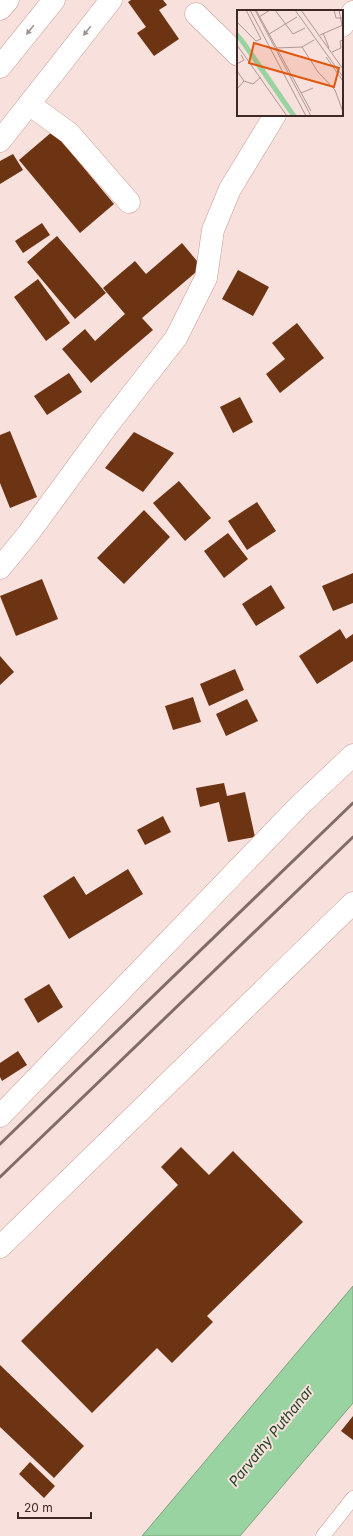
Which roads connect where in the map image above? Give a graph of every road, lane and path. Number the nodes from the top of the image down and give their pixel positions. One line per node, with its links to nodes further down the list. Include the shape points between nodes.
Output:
1 (8, 0): 4 (main road)
2 (54, 0): 9 (main road, one-way to 9)
3 (111, 0): 10 (main road, one-way to 10)
4 (0, 9)
5 (353, 12): 7 (main road)
6 (196, 14): 8 (main road)
7 (343, 25)
8 (237, 54)
9 (0, 67)
10 (30, 104): 12 (main road); 13 (main road, via 69,133)
11 (274, 116): 14 (main road, via 230,189 214,230 206,278 176,338)
12 (0, 141)
13 (129, 202)
14 (0, 568)
15 (353, 755): 17 (main road, via 298,808)
16 (353, 903): 18 (main road)
17 (0, 1116)
18 (0, 1246)
19 (353, 1498): 20 (lane)
20 (323, 1536)

